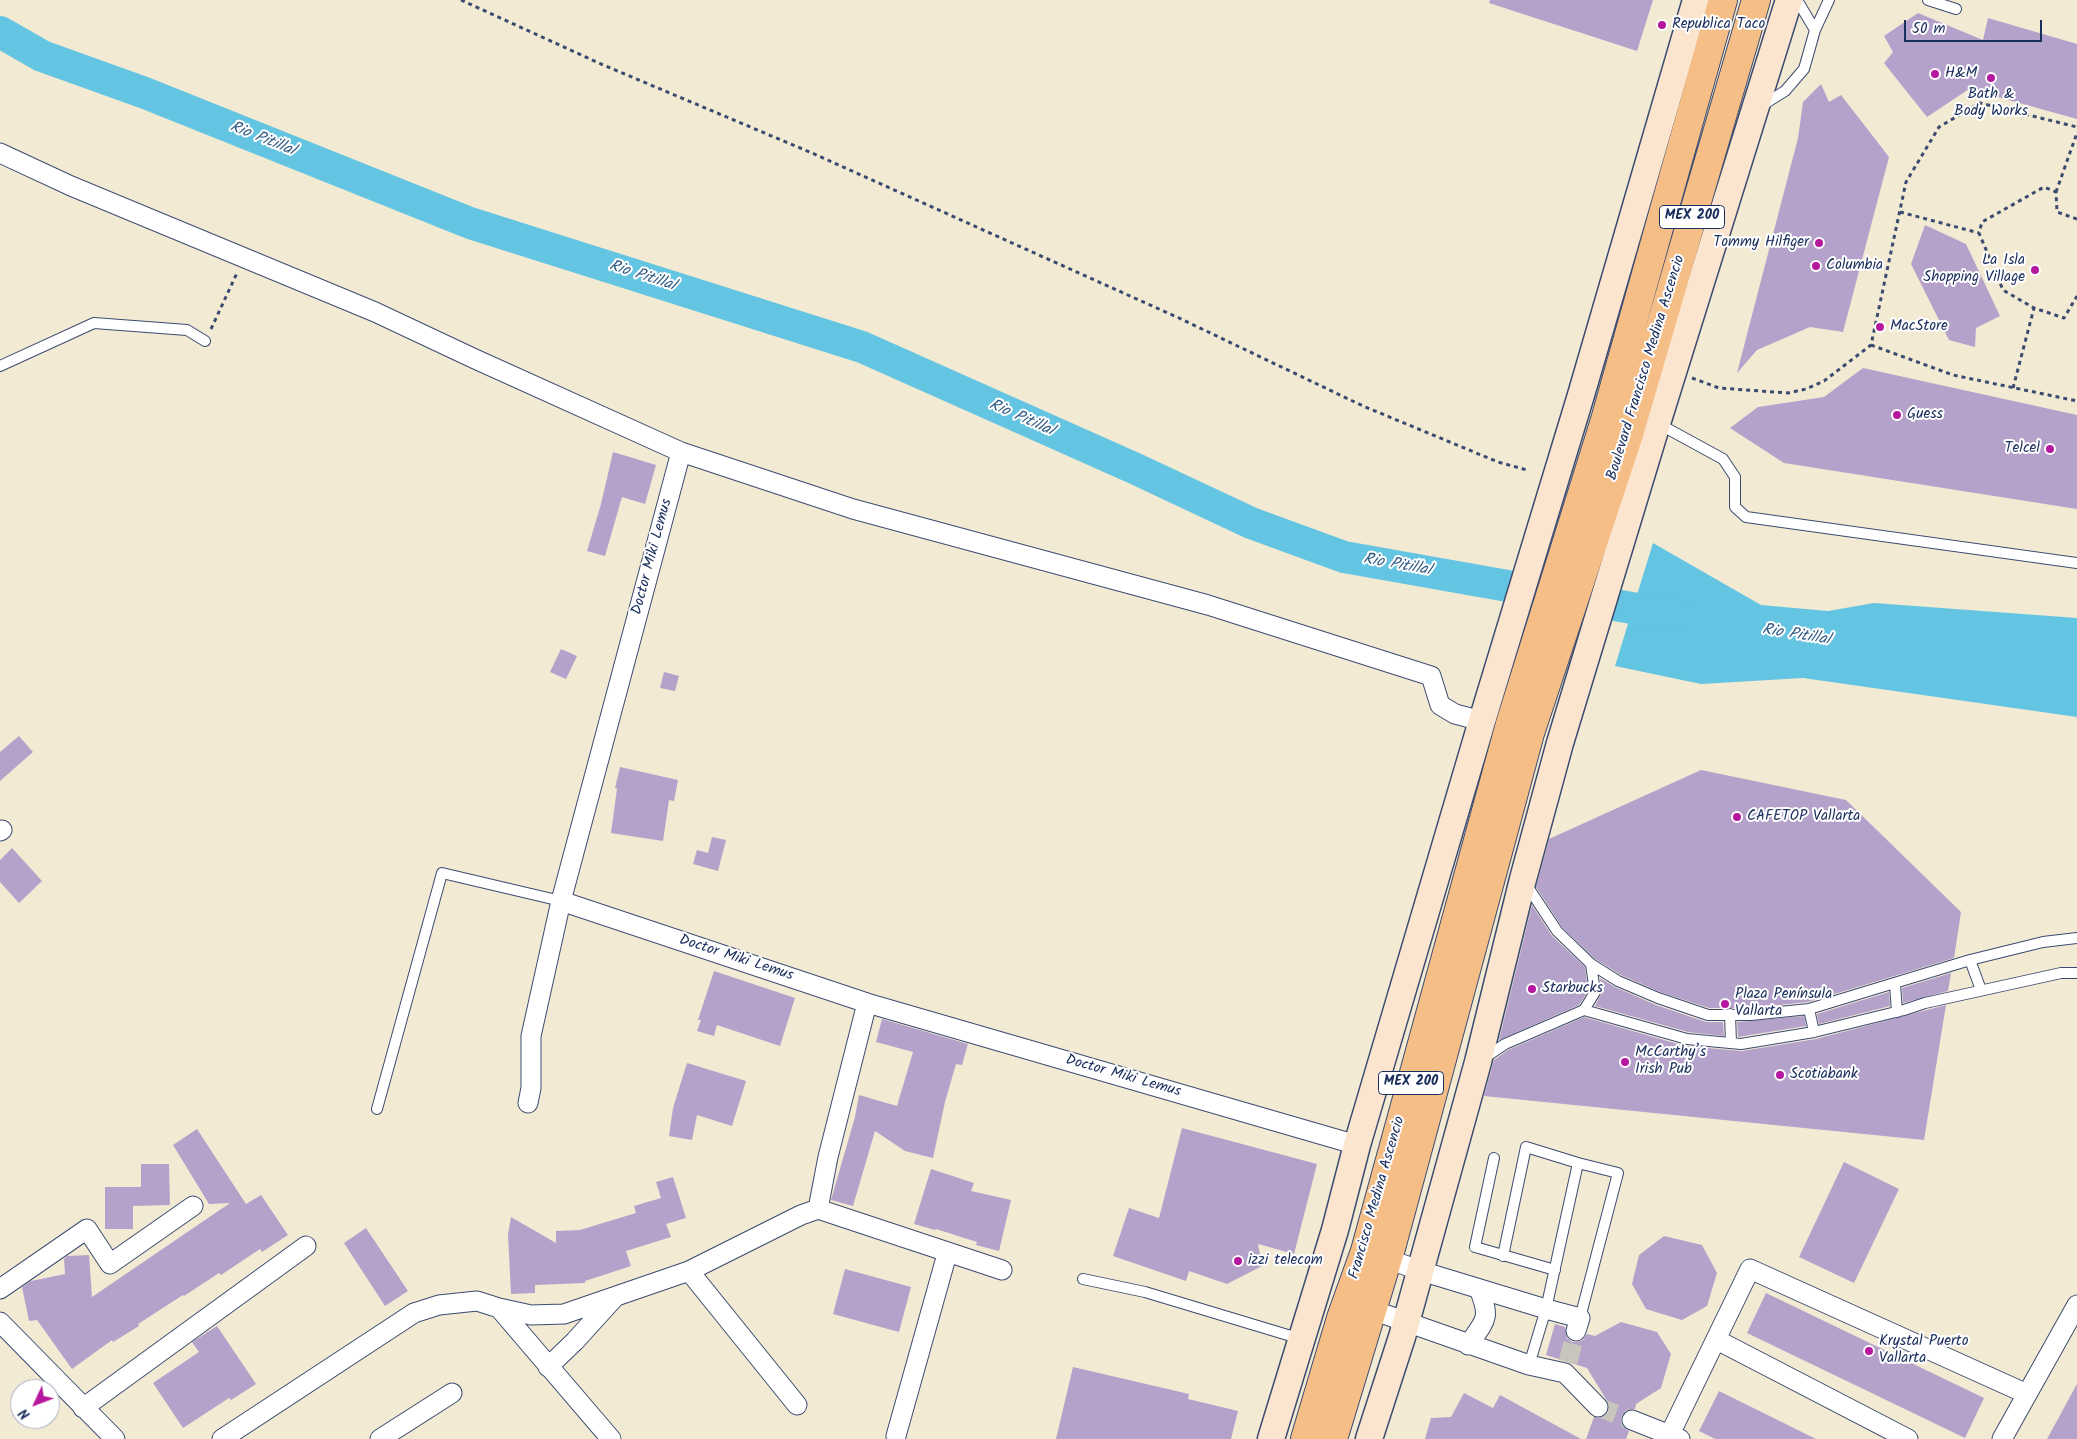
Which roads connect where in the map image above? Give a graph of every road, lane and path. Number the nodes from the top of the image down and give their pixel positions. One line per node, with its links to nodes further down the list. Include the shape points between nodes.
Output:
1 (461, 0): 30 (path, via 601,64 812,153 1170,314 1364,406 1498,462)
2 (1696, 0): 32 (main road)
3 (1723, 0): 33 (highway, Boulevard Francisco Medina Ascencio / MEX 200)
4 (1756, 0): 28 (highway, Boulevard Francisco Medina Ascencio / MEX 200)
5 (1789, 0): 11 (main road)
6 (1797, 0): 10 (lane)
7 (1829, 0): 10 (lane)
8 (1928, 0): 9 (lane)
9 (1956, 9)
10 (1815, 30): 11 (lane, via 1804,69 1784,91)
11 (1754, 110): 25 (main road)
12 (2077, 127): 16 (path, via 1980,103 1939,127 1906,182)
13 (2077, 133): 15 (path)
14 (0, 153): 19 (street, via 71,186)
15 (2056, 192): 17 (path, via 2057,212); 18 (path, via 2044,187 1982,222)
16 (1899, 212): 18 (path); 23 (path)
17 (2077, 220)
18 (1979, 233): 21 (path, via 2003,290)
19 (242, 256): 22 (path, via 236,277); 29 (street, via 375,312)
20 (2077, 296): 21 (path, via 2064,318)
21 (2034, 308): 26 (path)
22 (205, 341): 24 (lane, via 187,330 94,323)
23 (1871, 345): 25 (path, via 1824,381 1788,393 1719,388); 26 (path, via 1953,375)
24 (0, 366)
25 (1673, 371): 28 (main road)
26 (2013, 388): 27 (path)
27 (2077, 401)
28 (1646, 435): 31 (lane, via 1724,459 1735,477 1735,507 1746,517); 33 (highway, Boulevard Francisco Medina Ascencio / MEX 200); 34 (main road)
29 (681, 452): 32 (street, via 853,509 1208,605 1431,676 1440,705 1455,714); 35 (street, Doctor Miki Lemus)
30 (1527, 470)
31 (2077, 563)
32 (1483, 718): 52 (main road)
33 (1520, 729): 59 (highway, Francisco Medina Ascencio / MEX 200)
34 (1523, 879): 38 (lane, via 1557,931); 49 (main road)
35 (561, 901): 42 (street, Doctor Miki Lemus); 50 (street, via 531,1036); 51 (lane, via 442,873)
36 (2077, 938): 37 (lane, via 2043,942)
37 (1970, 960): 40 (lane); 41 (lane)
38 (1591, 964): 44 (lane, via 1595,992); 46 (lane, via 1618,981 1658,998 1708,1015)
39 (2077, 973): 41 (lane, via 2061,973)
40 (1895, 984): 43 (lane); 45 (lane)
41 (1981, 990): 45 (lane)
42 (867, 1003): 52 (street, Doctor Miki Lemus); 56 (street, via 828,1156)
43 (1809, 1009): 46 (lane); 47 (lane)
44 (1584, 1010): 48 (lane, via 1687,1039); 49 (lane, via 1504,1044)
45 (1897, 1012): 47 (lane)
46 (1730, 1014): 48 (lane)
47 (1814, 1032): 48 (lane)
48 (1731, 1043)
49 (1478, 1062): 64 (main road)
50 (528, 1103)
51 (377, 1109)
52 (1357, 1145): 76 (main road)
53 (1494, 1158): 60 (lane, via 1475,1247)
54 (1578, 1163): 60 (lane, via 1526,1147); 62 (lane); 75 (lane, via 1618,1173)
55 (193, 1206): 66 (street, via 110,1264 87,1230)
56 (818, 1209): 58 (street); 63 (street)
57 (306, 1246): 86 (street)
58 (947, 1254): 61 (street); 88 (street)
59 (1376, 1255): 64 (street); 69 (highway, Francisco Medina Ascencio / MEX 200)
60 (1504, 1256): 62 (lane)
61 (1002, 1270)
62 (1555, 1270): 71 (lane)
63 (689, 1271): 68 (street); 84 (street)
64 (1421, 1271): 67 (street); 74 (main road)
65 (1083, 1279): 76 (lane, via 1145,1292)
66 (0, 1289)
67 (1479, 1289): 71 (street); 78 (street, via 1487,1308 1483,1325)
68 (615, 1297): 70 (street, via 564,1314 531,1315); 81 (street)
69 (1360, 1305): 74 (street); 79 (highway, Francisco Medina Ascencio / MEX 200); 97 (highway, Francisco Medina Ascencio / MEX 200)
70 (498, 1308): 81 (street); 91 (street, via 477,1300 439,1305 414,1313)
71 (1546, 1309): 75 (street); 80 (lane)
72 (2076, 1310): 83 (street)
73 (0, 1322): 86 (street)
74 (1406, 1322): 78 (street); 98 (main road)
75 (1578, 1324)
76 (1301, 1339): 94 (main road)
77 (1717, 1340): 83 (street, via 1750,1269); 89 (street); 99 (street)
78 (1468, 1344): 80 (street)
79 (1328, 1361): 95 (highway); 96 (highway, Francisco Medina Ascencio / MEX 200)
80 (1529, 1365): 85 (street, via 1566,1367)
81 (548, 1367): 93 (street)
82 (452, 1393): 92 (street)
83 (2027, 1394): 100 (street)
84 (797, 1405)
85 (1598, 1407)
86 (83, 1408): 90 (street)
87 (1632, 1420): 89 (street)
88 (896, 1436)
89 (1675, 1436)
90 (115, 1439)
91 (222, 1439)
92 (380, 1439)
93 (611, 1439)
94 (1271, 1439)
95 (1286, 1439)
96 (1305, 1439)
97 (1333, 1439)
98 (1369, 1439)
99 (1908, 1439)
100 (2002, 1439)

